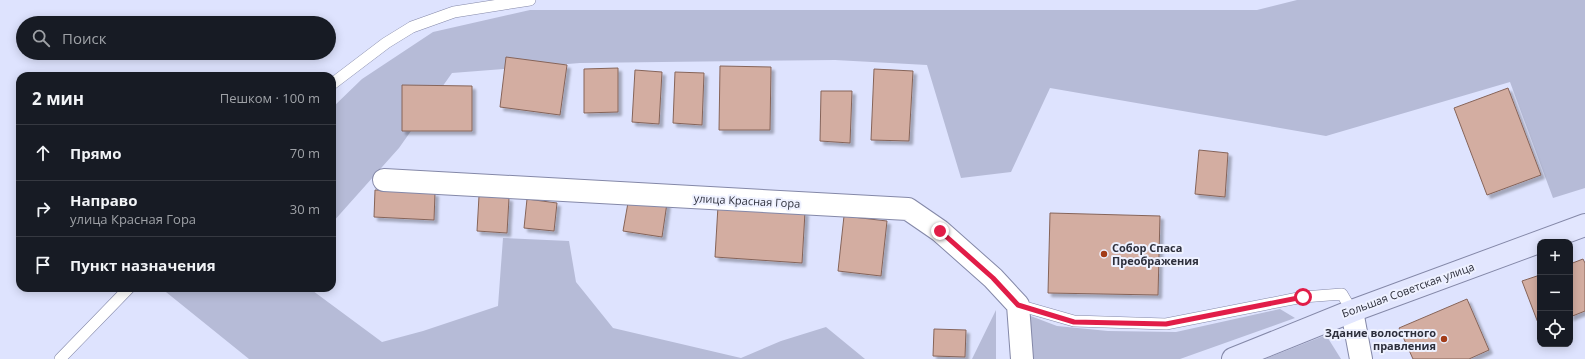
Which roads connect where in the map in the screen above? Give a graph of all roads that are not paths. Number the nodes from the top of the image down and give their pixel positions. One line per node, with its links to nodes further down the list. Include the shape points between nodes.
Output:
1 (530, 0): 2 (lane, via 454,12 412,27 386,43)
2 (336, 81)
3 (384, 180): 6 (street, улица Красная Гора, via 908,209 940,231 993,278)
4 (1585, 226): 7 (main road, Большая Советская улица)
5 (125, 292): 8 (lane)
6 (1018, 305): 7 (lane, via 1074,322 1166,324 1303,297 1342,294); 9 (street)
7 (1352, 311): 10 (main road, Большая Советская улица); 11 (street)
8 (60, 359)
9 (1022, 359)
10 (1234, 359)
11 (1361, 359)

